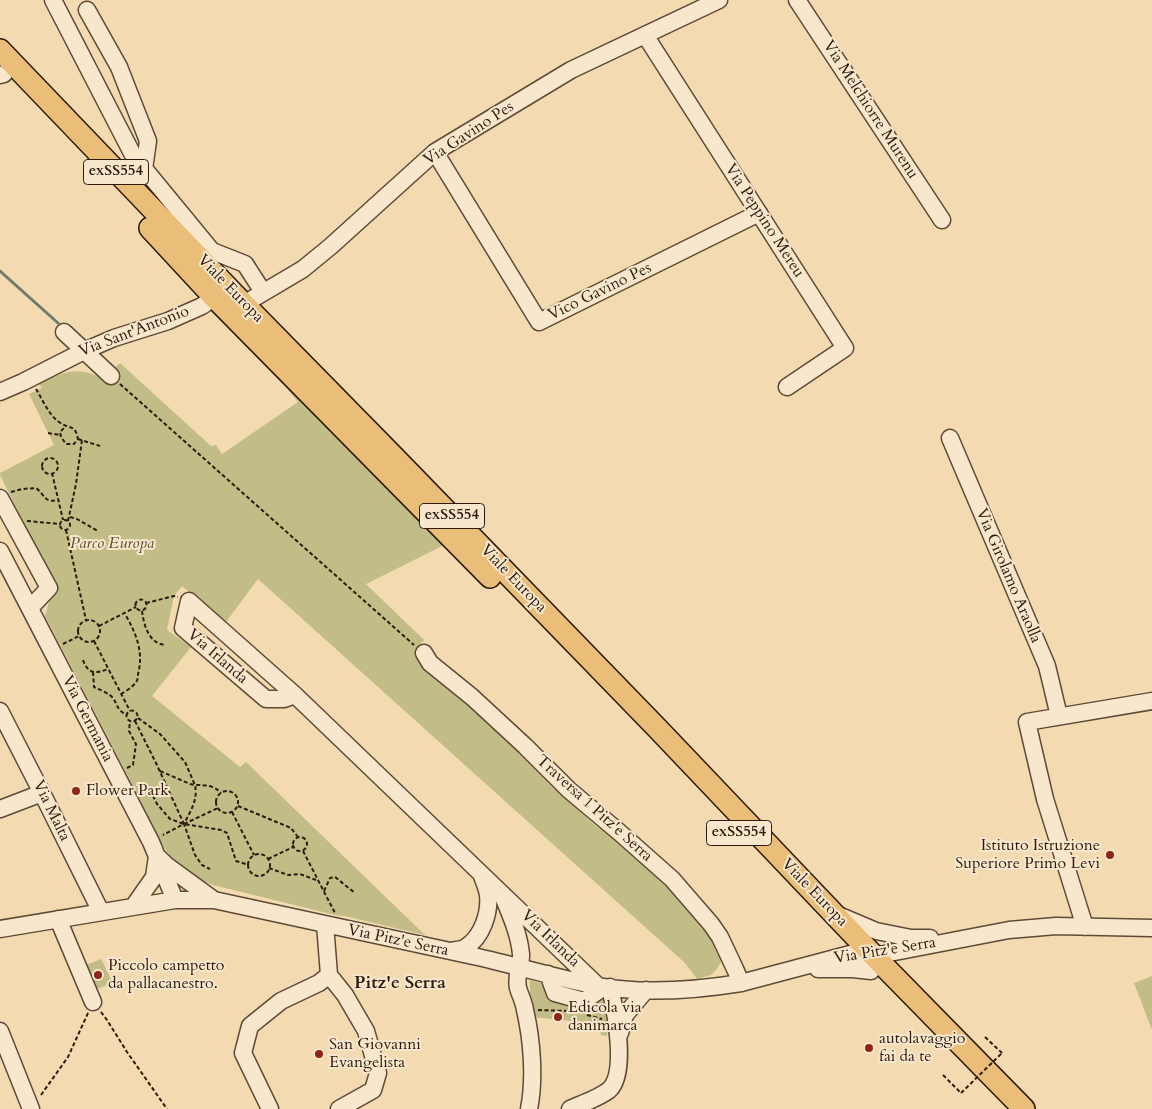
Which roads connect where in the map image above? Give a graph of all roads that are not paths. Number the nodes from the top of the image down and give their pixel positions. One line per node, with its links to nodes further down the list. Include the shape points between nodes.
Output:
1 (54, 0): 9 (street, via 132,155)
2 (718, 0): 5 (street, Via Gavino Pes)
3 (798, 0): 11 (street, Via Melchiorre Murenu)
4 (87, 10): 9 (street, via 119,67 148,140)
5 (645, 35): 8 (street, Via Gavino Pes, via 571,70); 10 (street, Via Peppino Mereu)
6 (0, 50): 14 (main road, Viale Europa / exSS554)
7 (1, 73): 13 (main road, Viale Europa / exSS554, via 79,150)
8 (435, 152): 10 (street, Vico Gavino Pes, via 539,322); 12 (street, Via Gavino Pes, via 303,269)
9 (144, 169): 12 (street, via 212,251 245,264)
10 (758, 213): 18 (street, Via Peppino Mereu, via 845,348)
11 (942, 220)
12 (263, 292): 14 (street, Via Gavino Pes)
13 (214, 297): 16 (street, Via Sant'Antonio, via 168,321); 46 (main road, Viale Europa / exSS554)
14 (244, 304): 38 (main road, Viale Europa / exSS554)
15 (64, 332): 16 (street)
16 (84, 351): 17 (street); 19 (street, Via Sant'Antonio)
17 (110, 376)
18 (787, 387)
19 (0, 392)
20 (950, 438): 28 (street, Via Girolamo Araolla, via 1046,666)
21 (4, 495): 23 (street, via 12,521 49,588)
22 (0, 551): 23 (street, Via Germania)
23 (30, 608): 31 (street, Via Germania)
24 (424, 653): 51 (street, Traversa 1 Pitz'e Serra, via 430,663 472,697 569,790 672,879 720,937)
25 (295, 695): 25 (street, Via Irlanda, via 266,699 183,628 189,601); 32 (street, Via Irlanda)
26 (1152, 702): 28 (street)
27 (0, 711): 29 (street, Via Malta)
28 (1059, 716): 41 (street, via 1026,722 1045,799)
29 (42, 793): 30 (street); 37 (street, Via Malta)
30 (0, 809)
31 (154, 849): 34 (street, Via Germania); 35 (street, Via Germania, via 166,865); 36 (street, via 154,877)
32 (481, 874): 33 (street, Via Irlanda); 45 (street, Via Irlanda, via 488,896 488,910 482,929 465,948)
33 (501, 893): 47 (street, Via Irlanda, via 516,928 521,955); 52 (street, Via Irlanda)
34 (175, 900): 35 (street, Via Pitz'e Serra); 36 (street, Via Pitz'e Serra)
35 (214, 900): 40 (street, Via Pitz'e Serra)
36 (133, 907): 37 (street, Via Pitz'e Serra)
37 (101, 912): 39 (street, Via Pitz'e Serra)
38 (832, 912): 44 (street, Via Pitz'e Serra, via 876,931 911,938); 46 (main road, Viale Europa / exSS554)
39 (58, 919): 43 (street, Via Pitz'e Serra); 54 (street)
40 (327, 924): 45 (street, Via Pitz'e Serra); 50 (street)
41 (1084, 927): 42 (street, Via Pitz'e Serra); 44 (street, Via Pitz'e Serra, via 1028,928)
42 (1152, 928)
43 (0, 929)
44 (974, 936): 46 (street, Via Pitz'e Serra)
45 (450, 952): 47 (street, Via Pitz'e Serra)
46 (866, 960): 48 (street, Via Pitz'e Serra); 48 (street, Via Pitz'e Serra, via 854,969); 63 (main road, Viale Europa / exSS554); 64 (main road, Viale Europa / exSS554)
47 (518, 967): 49 (street, Via Pitz'e Serra); 55 (street, Via Irlanda, via 517,977)
48 (796, 969): 51 (street, Via Pitz'e Serra)
49 (544, 973): 52 (street, Via Pitz'e Serra); 55 (street, via 527,986)
50 (328, 975): 59 (street, via 319,983 281,1001 250,1026 243,1052); 60 (street, via 345,995 366,1031 378,1073 373,1090)
51 (741, 983): 53 (street, Via Pitz'e Serra)
52 (604, 987): 53 (street, Via Pitz'e Serra); 57 (street, via 616,1015)
53 (646, 990): 57 (street, via 624,1016)
54 (93, 1002)
55 (524, 1004): 61 (street, Via Irlanda, via 532,1052)
56 (0, 1031): 58 (street)
57 (618, 1040): 62 (street, via 618,1070 610,1090)
58 (29, 1106)
59 (270, 1109)
60 (339, 1109)
61 (529, 1109)
62 (570, 1109)
63 (1004, 1109)
64 (1024, 1109)

